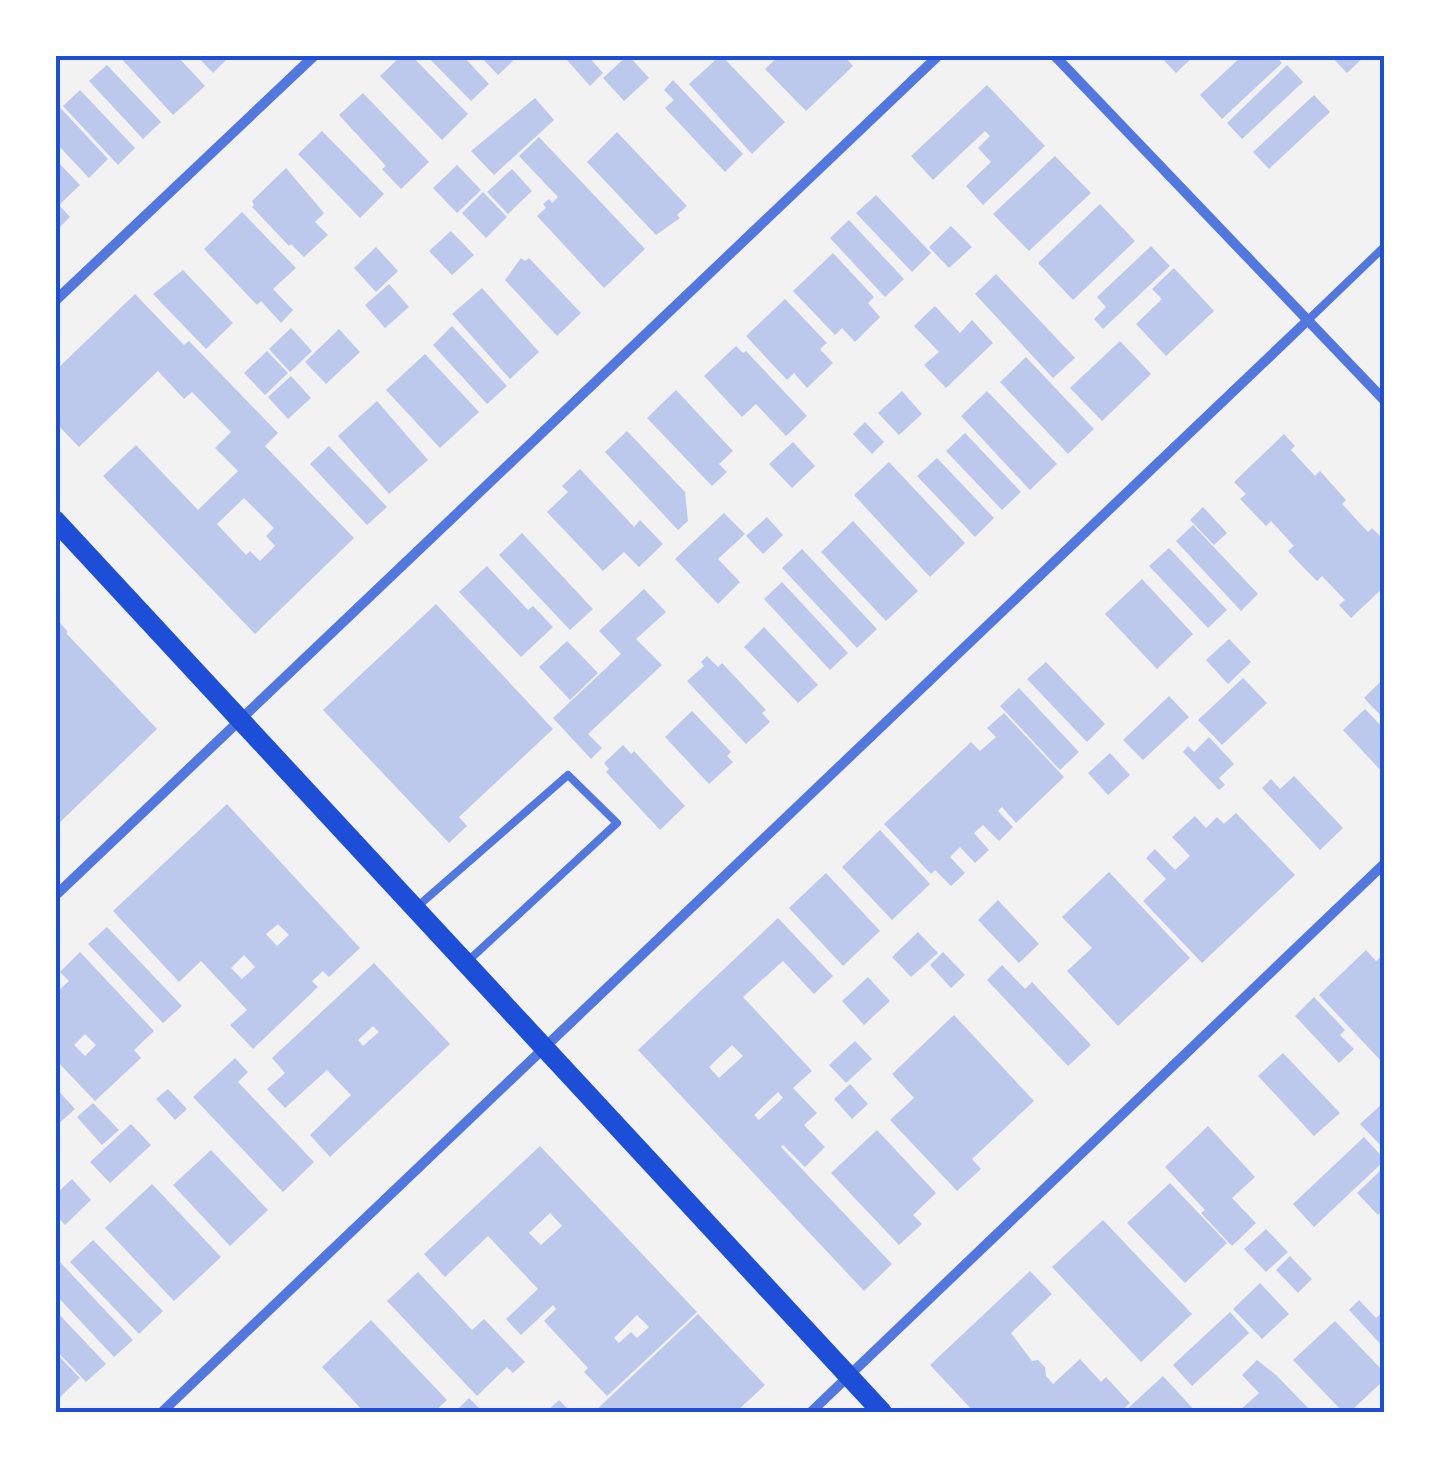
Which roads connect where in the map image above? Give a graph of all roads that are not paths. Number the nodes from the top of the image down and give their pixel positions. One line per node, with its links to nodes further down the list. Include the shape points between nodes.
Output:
1 (315, 55): 5 (street)
2 (939, 55): 9 (street)
3 (1054, 55): 6 (street)
4 (1385, 246): 6 (lane)
5 (55, 302)
6 (1307, 322): 7 (street); 14 (street)
7 (1385, 401)
8 (55, 520): 9 (main road)
9 (239, 720): 11 (street); 12 (main road)
10 (1385, 864): 15 (street)
11 (55, 896)
12 (414, 910): 13 (main road); 13 (lane, via 568,774 617,823)
13 (465, 964): 14 (main road)
14 (543, 1048): 15 (main road); 16 (street)
15 (848, 1376): 17 (street); 18 (main road)
16 (162, 1412)
17 (811, 1412)
18 (882, 1412)

